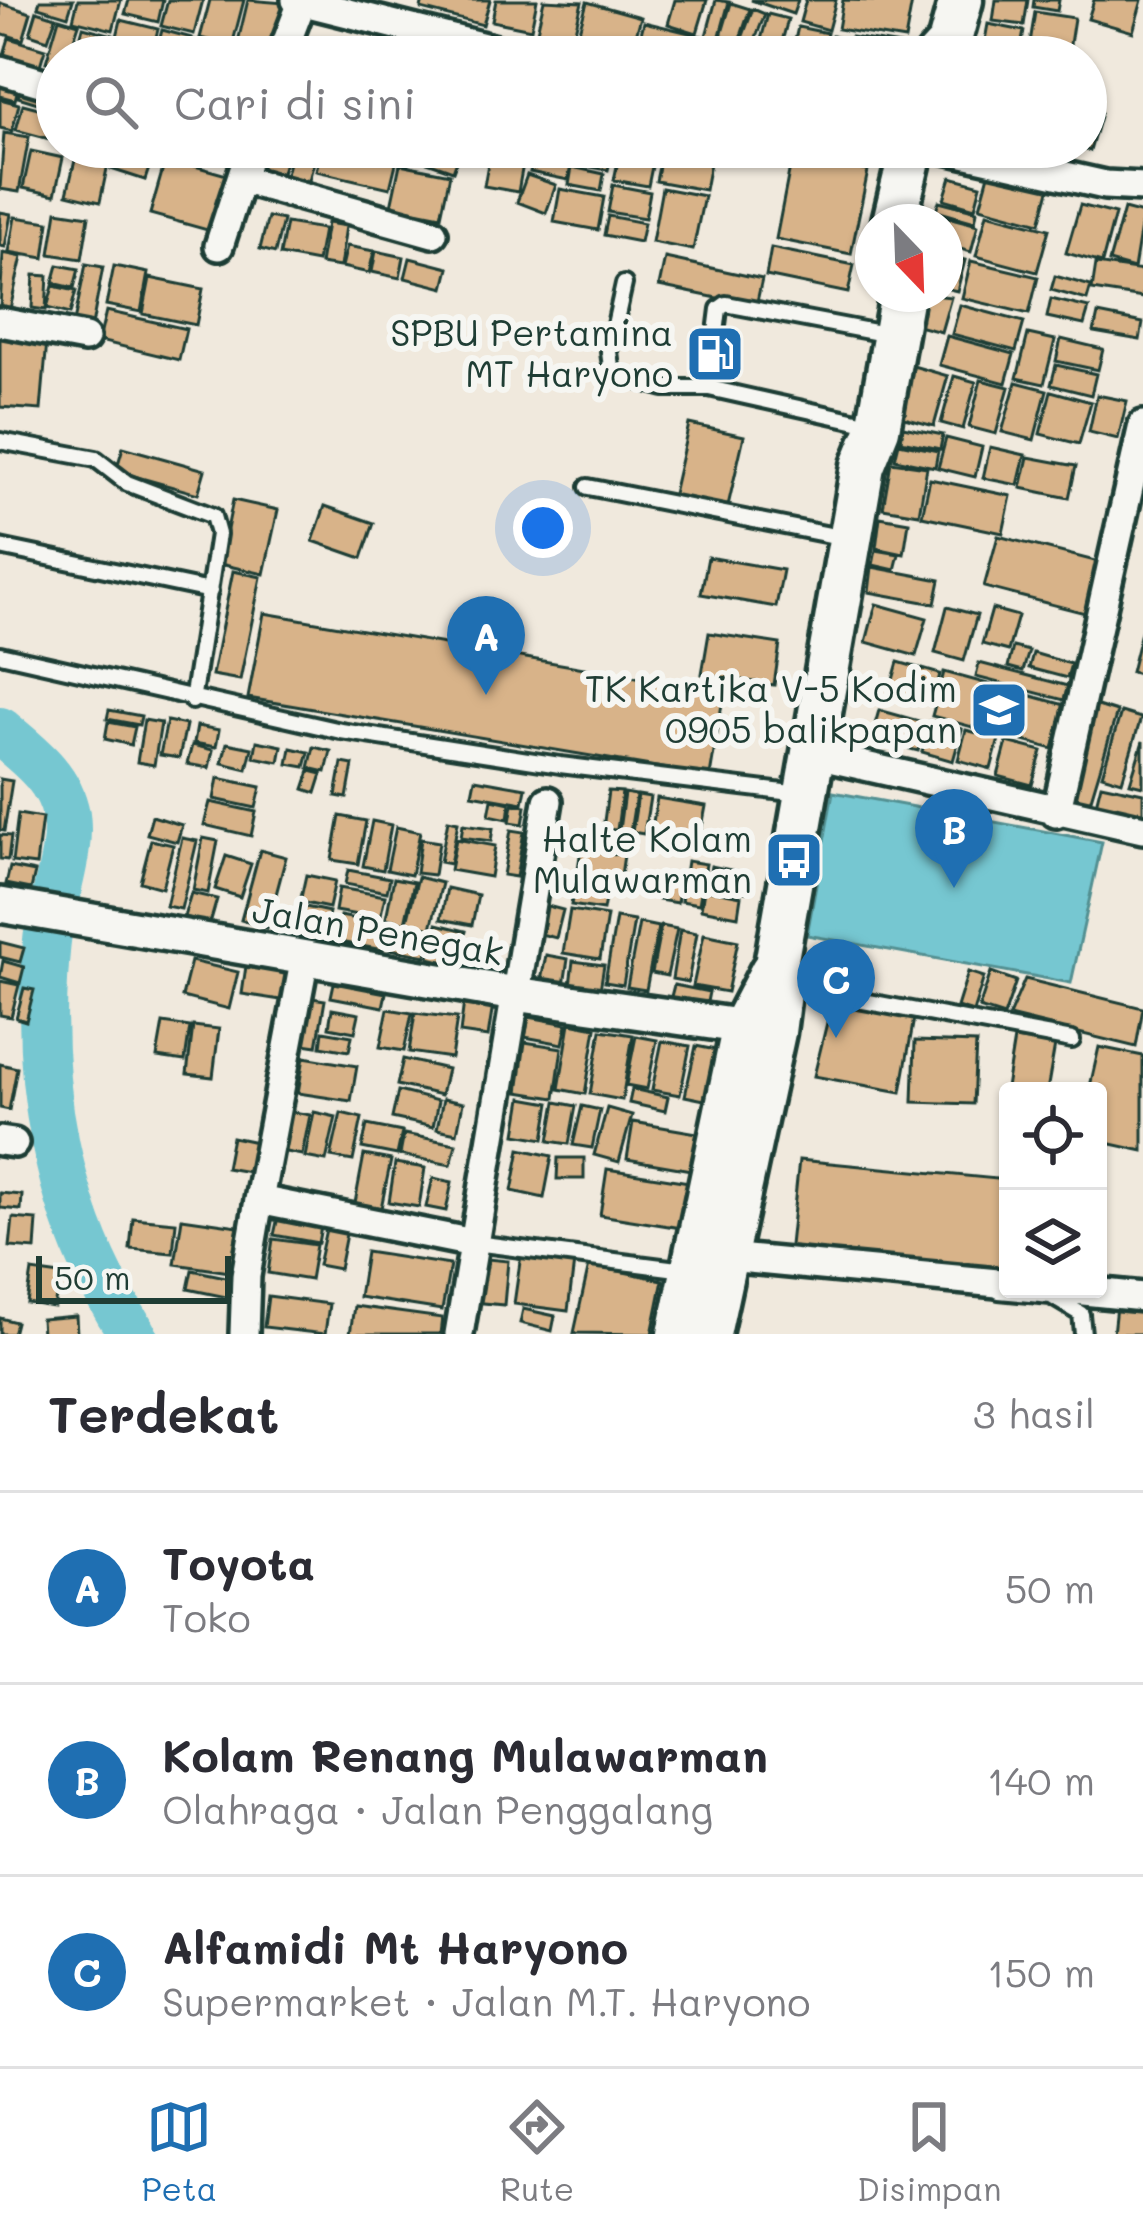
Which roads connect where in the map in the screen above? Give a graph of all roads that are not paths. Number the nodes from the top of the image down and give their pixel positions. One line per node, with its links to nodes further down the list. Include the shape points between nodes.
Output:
1 (961, 0): 6 (main road)
2 (299, 1): 3 (street); 4 (street)
3 (364, 10): 5 (street)
4 (288, 36)
5 (453, 36)
6 (951, 36)
7 (0, 70): 8 (street)
8 (36, 81)
9 (247, 168): 13 (street)
10 (907, 168): 15 (main road)
11 (932, 168): 16 (main road)
12 (1030, 168): 14 (street)
13 (244, 180): 17 (street); 18 (street)
14 (1143, 187)
15 (898, 204)
16 (923, 204)
17 (433, 233)
18 (219, 246)
19 (624, 284): 23 (lane, via 612,374 664,388)
20 (887, 314): 23 (lane, via 723,304); 24 (main road); 27 (main road, via 878,430)
21 (0, 322): 22 (street)
22 (85, 338)
23 (709, 388): 24 (lane)
24 (857, 421): 27 (main road)
25 (1143, 424): 30 (street)
26 (0, 441): 32 (lane, via 96,459 127,483 205,509 218,534)
27 (863, 466): 29 (main road)
28 (588, 487): 29 (lane)
29 (850, 538): 35 (main road)
30 (1130, 545): 37 (street)
31 (0, 547): 32 (lane)
32 (209, 590): 34 (lane)
33 (0, 654): 34 (lane)
34 (192, 700): 35 (lane, via 538,762)
35 (809, 774): 37 (street); 41 (main road)
36 (548, 801): 42 (street)
37 (1056, 813): 38 (street)
38 (1143, 829)
39 (0, 905): 40 (street, Jalan Penegak)
40 (305, 957): 42 (street, Jalan Penegak); 45 (street)
41 (773, 978): 43 (main road); 44 (lane)
42 (515, 994): 43 (street, Jalan Penegak); 46 (street)
43 (759, 1028): 47 (main road)
44 (1072, 1040)
45 (260, 1199): 46 (street); 51 (street)
46 (473, 1243): 47 (lane); 52 (street)
47 (714, 1264): 48 (street); 53 (main road); 54 (main road); 55 (lane, via 1051,1296 1076,1307)
48 (999, 1283)
49 (1107, 1293): 50 (street)
50 (1143, 1297)
51 (244, 1334)
52 (459, 1334)
53 (679, 1334)
54 (709, 1334)
55 (1083, 1334)

